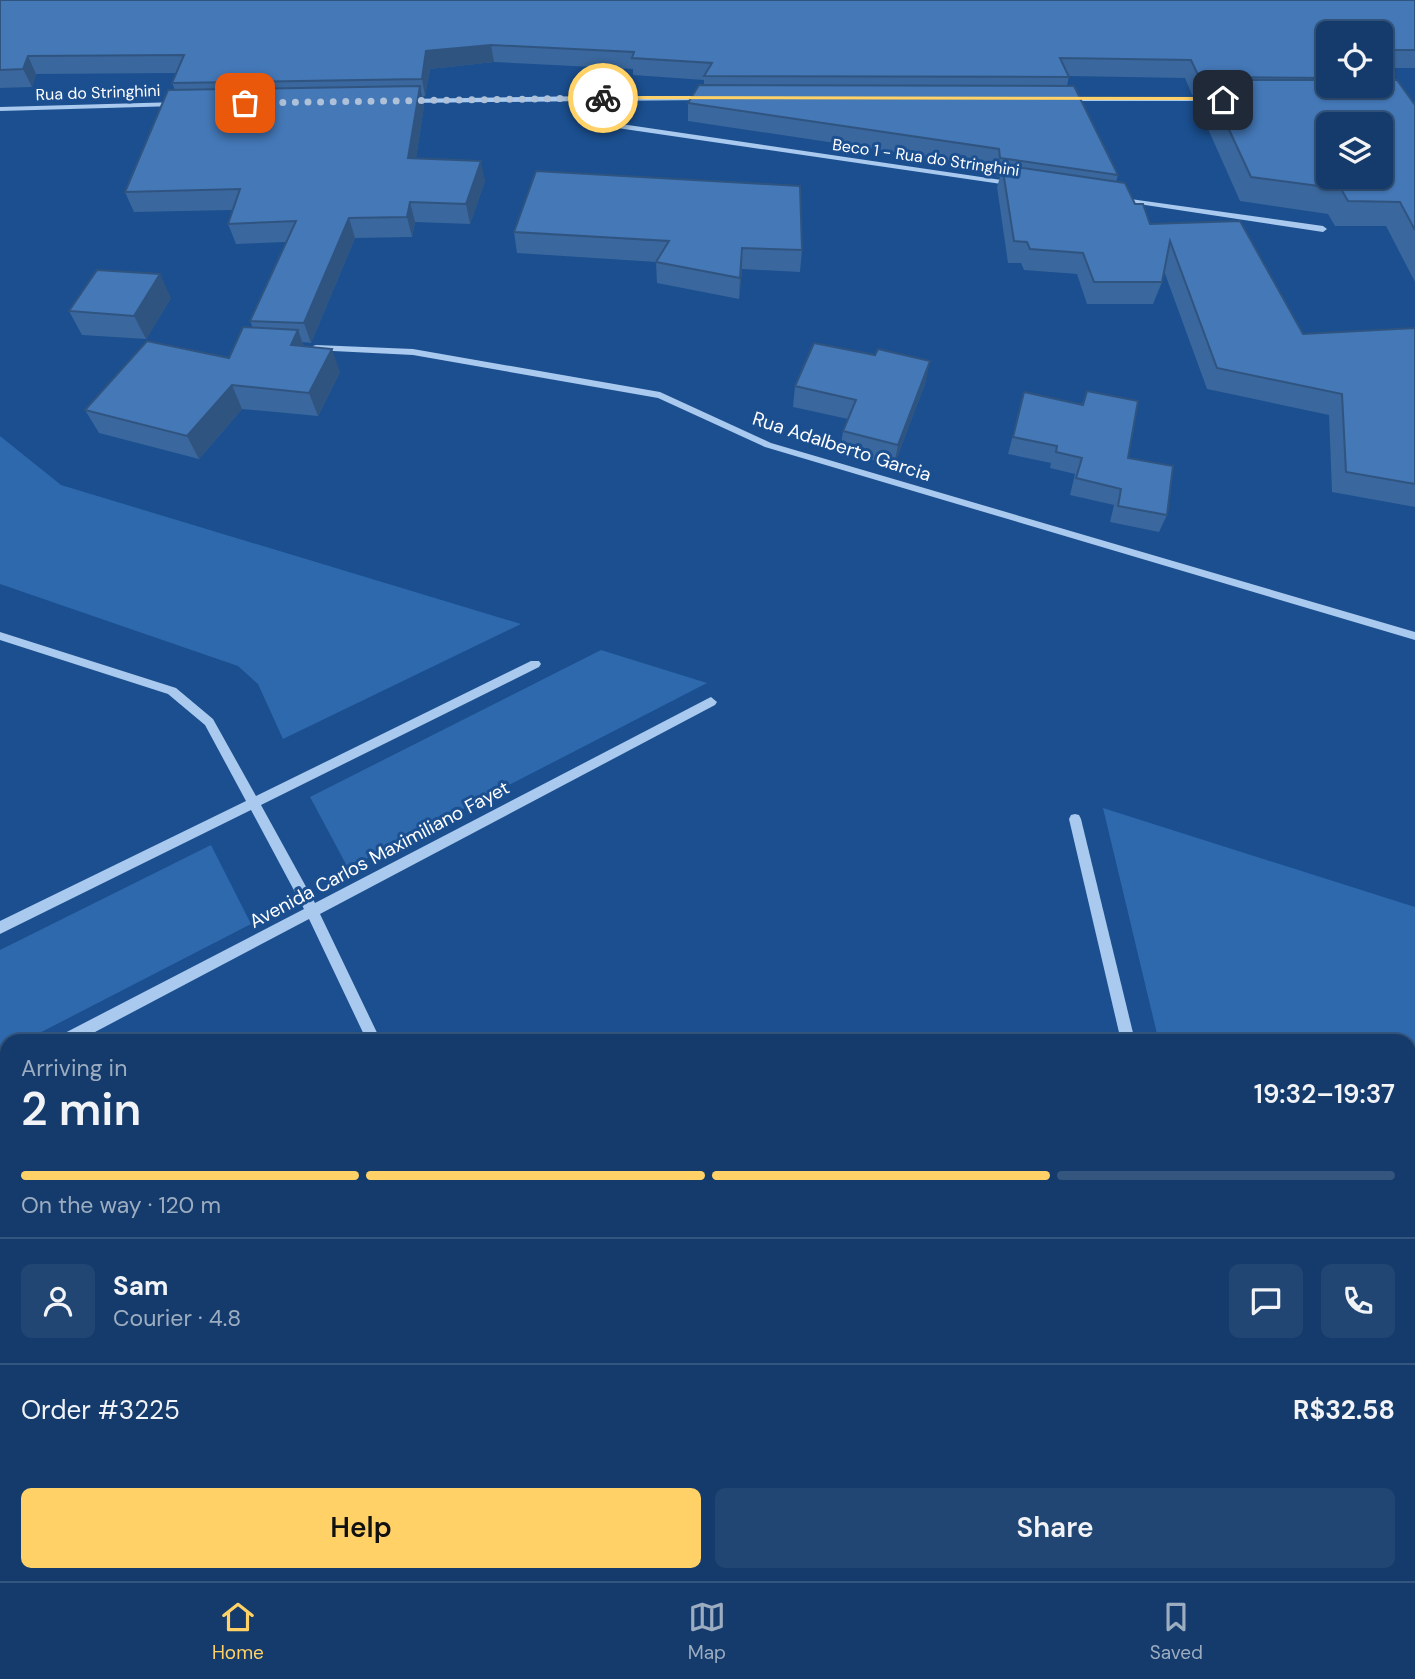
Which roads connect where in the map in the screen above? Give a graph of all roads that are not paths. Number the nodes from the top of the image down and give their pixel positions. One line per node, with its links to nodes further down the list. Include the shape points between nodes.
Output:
1 (593, 98): 2 (street); 5 (street); 8 (street, Beco 1 - Rua do Stringhini, via 590,122)
2 (719, 98)
3 (1053, 99): 4 (street)
4 (1220, 100)
5 (399, 101)
6 (191, 104): 7 (street, Rua do Stringhini)
7 (0, 109)
8 (1019, 184)
9 (1102, 197): 10 (street)
10 (1323, 229)
11 (304, 348): 13 (street, Rua Adalberto Garcia, via 413,352 660,395 768,445)
12 (0, 636): 16 (street, via 172,691 209,722)
13 (1415, 636)
14 (535, 664): 16 (street)
15 (711, 702): 18 (street, Avenida Carlos Maximiliano Fayet)
16 (254, 804): 18 (street); 19 (street)
17 (1075, 819): 22 (street)
18 (312, 911): 20 (street, Avenida Carlos Maximiliano Fayet); 21 (street)
19 (0, 928)
20 (77, 1034)
21 (371, 1034)
22 (1126, 1034)

